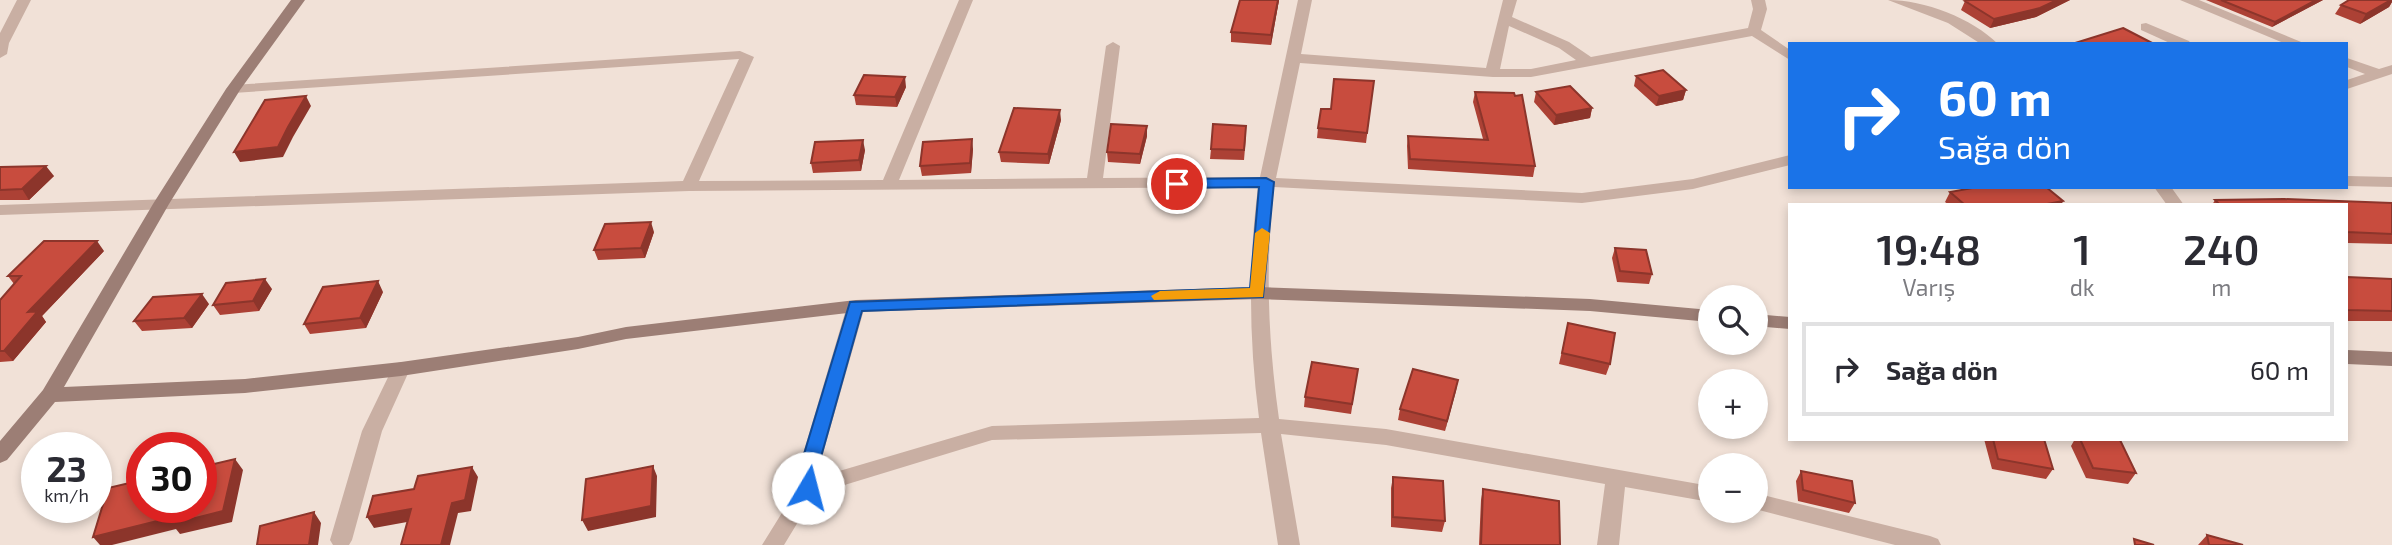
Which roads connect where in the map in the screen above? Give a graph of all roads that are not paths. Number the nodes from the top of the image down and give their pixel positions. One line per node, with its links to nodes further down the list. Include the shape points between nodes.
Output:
1 (24, 0): 16 (street)
2 (298, 0): 24 (street)
3 (966, 0): 31 (street)
4 (1305, 0): 18 (street)
5 (1510, 0): 9 (street)
6 (1758, 0): 11 (street)
7 (2187, 0): 14 (street)
8 (1902, 1): 12 (street, via 1953,20)
9 (1505, 19): 19 (street, via 1564,45); 22 (street)
10 (2146, 27): 13 (street)
11 (1754, 31): 17 (street); 19 (street)
12 (1988, 42)
13 (2180, 42)
14 (2294, 42)
15 (1113, 46): 29 (street)
16 (1, 47)
17 (1788, 55)
18 (1296, 58): 22 (street); 27 (street)
19 (1587, 61): 22 (street, via 1531,73)
20 (2348, 62): 21 (street)
21 (2386, 72): 23 (street)
22 (1493, 74)
23 (2348, 85)
24 (233, 89): 30 (street, via 747,57); 34 (street)
25 (1788, 160): 27 (street, via 1693,184 1582,198)
26 (2348, 181): 28 (street)
27 (1266, 182): 29 (street); 36 (street)
28 (2392, 182)
29 (1094, 184): 31 (street)
30 (689, 186): 31 (street); 34 (street)
31 (888, 186)
32 (2164, 189): 33 (street)
33 (2174, 203)
34 (161, 204): 35 (street); 44 (street)
35 (0, 210)
36 (1258, 293): 37 (street); 38 (street, via 1590,305); 45 (street)
37 (856, 306): 43 (street, via 626,333); 48 (street, via 810,464)
38 (1698, 315)
39 (1768, 321): 40 (street)
40 (1788, 323)
41 (2348, 357): 42 (street)
42 (2392, 359)
43 (401, 369): 44 (street, via 245,386); 51 (street, via 372,431)
44 (50, 395): 46 (street)
45 (1269, 425): 47 (street, via 1386,437); 48 (street, via 992,433); 53 (street)
46 (0, 455)
47 (1616, 479): 49 (street); 54 (street)
48 (808, 488): 52 (street)
49 (1698, 492)
50 (1768, 504): 55 (street)
51 (341, 540)
52 (774, 545)
53 (1289, 545)
54 (1608, 545)
55 (1930, 545)

